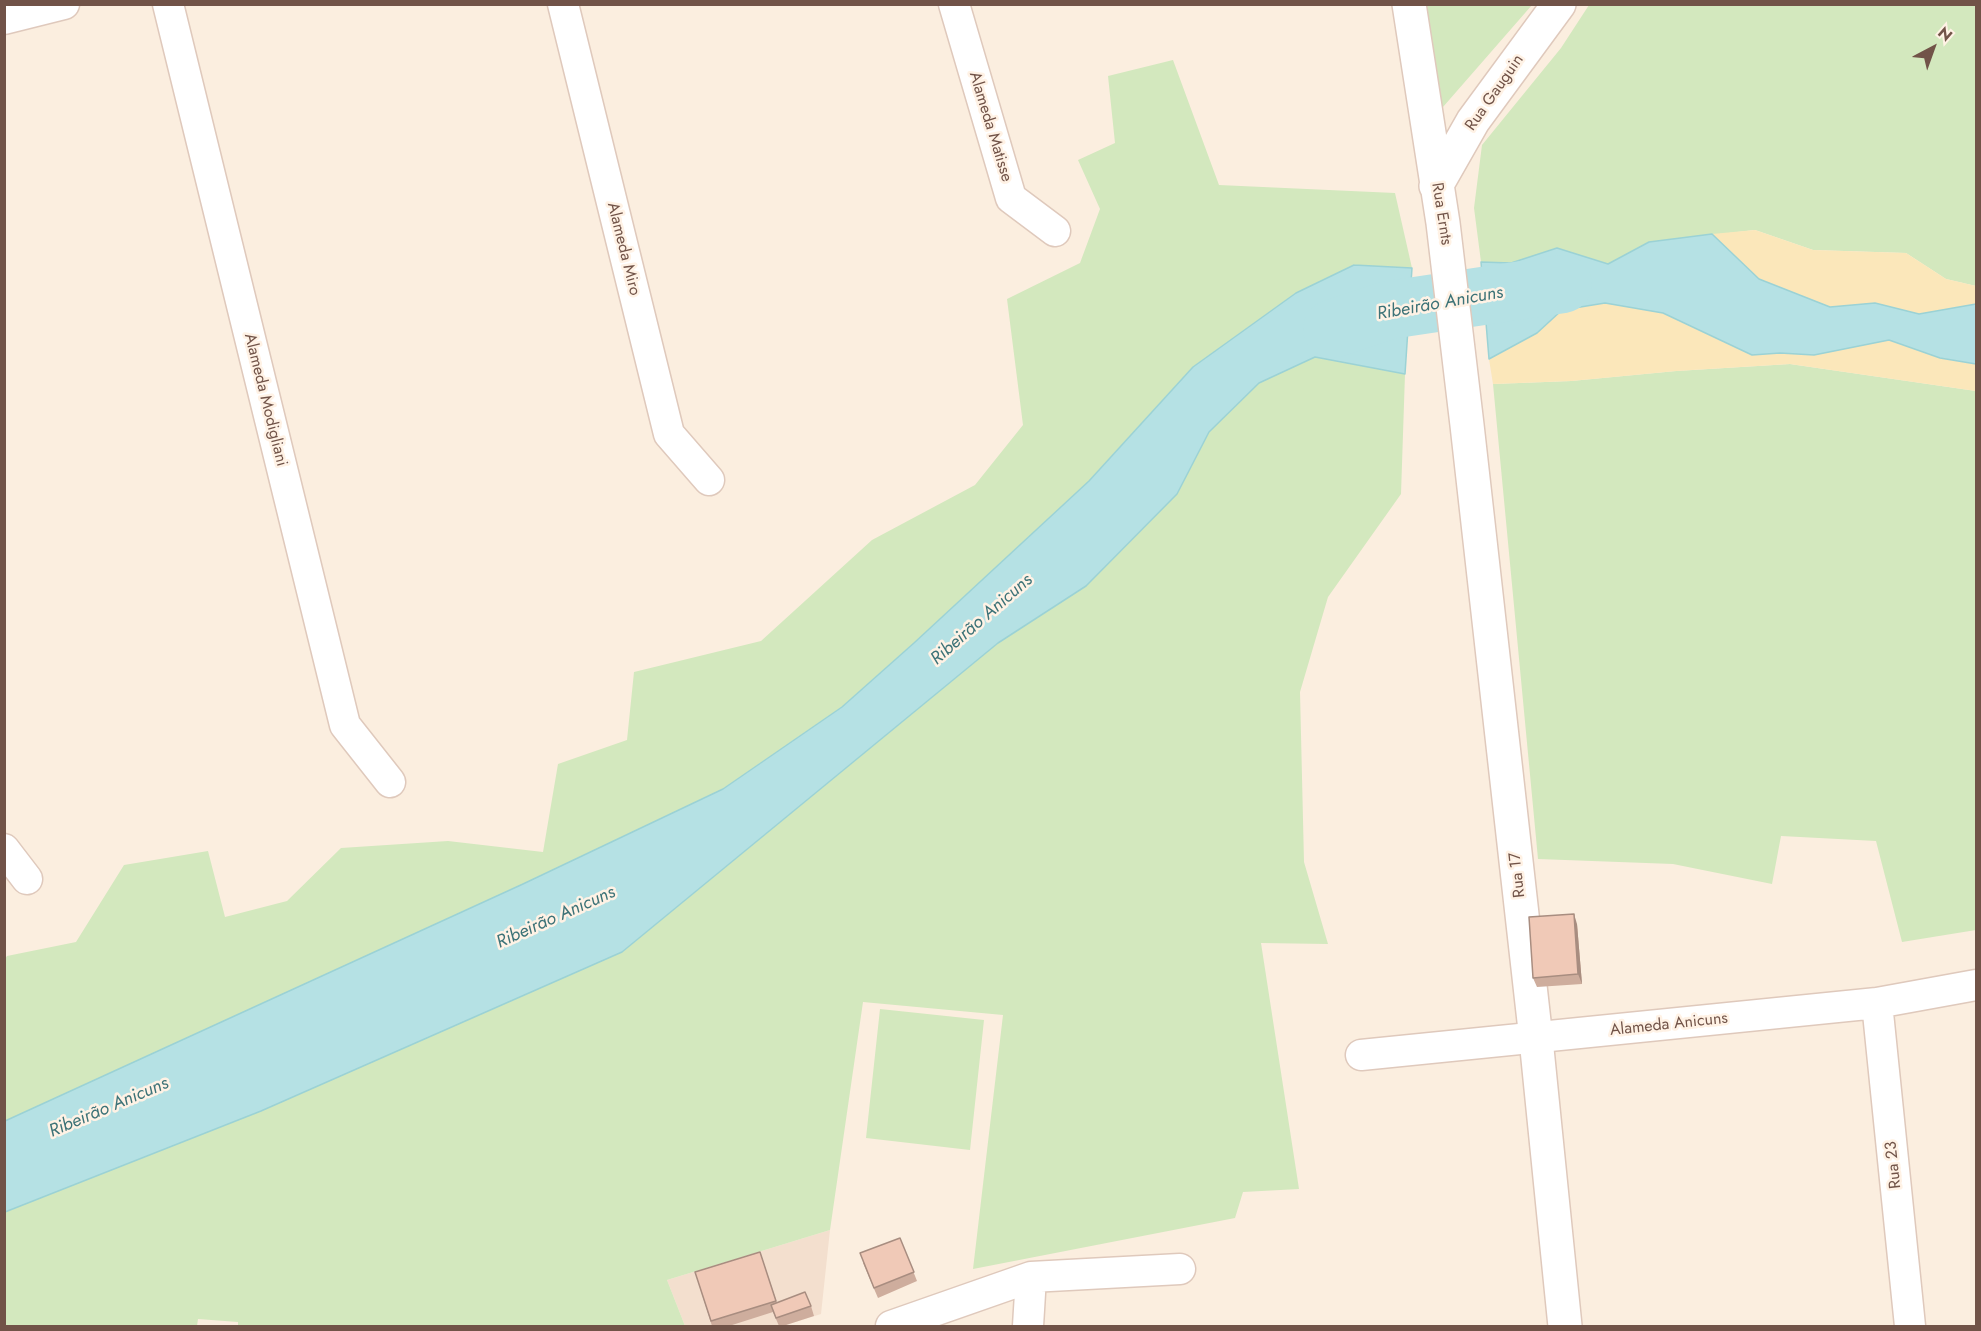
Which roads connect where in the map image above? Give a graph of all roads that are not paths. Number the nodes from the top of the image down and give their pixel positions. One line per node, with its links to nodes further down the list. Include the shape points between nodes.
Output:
1 (64, 4): 7 (street)
2 (168, 4): 12 (street, Alameda Modigliani, via 345,725)
3 (563, 4): 11 (street, Alameda Miro, via 669,434)
4 (954, 4): 9 (street, Alameda Matisse, via 1011,198)
5 (1409, 4): 8 (street, Rua Ernts)
6 (1559, 4): 8 (street, Rua Gauguin, via 1473,121)
7 (4, 19)
8 (1436, 186): 10 (street, Rua Ernts)
9 (1054, 231)
10 (1467, 425): 17 (street, Rua 17)
11 (709, 480)
12 (390, 782)
13 (4, 849): 14 (street)
14 (27, 879)
15 (1977, 985): 16 (street, Alameda Anicuns)
16 (1877, 1003): 17 (street, Alameda Anicuns); 24 (street, Rua 23)
17 (1536, 1039): 18 (street, Alameda Anicuns); 23 (street, Rua 17)
18 (1361, 1055)
19 (1179, 1269): 20 (street)
20 (1031, 1277): 21 (street); 22 (street)
21 (891, 1326)
22 (1028, 1326)
23 (1565, 1326)
24 (1910, 1326)

